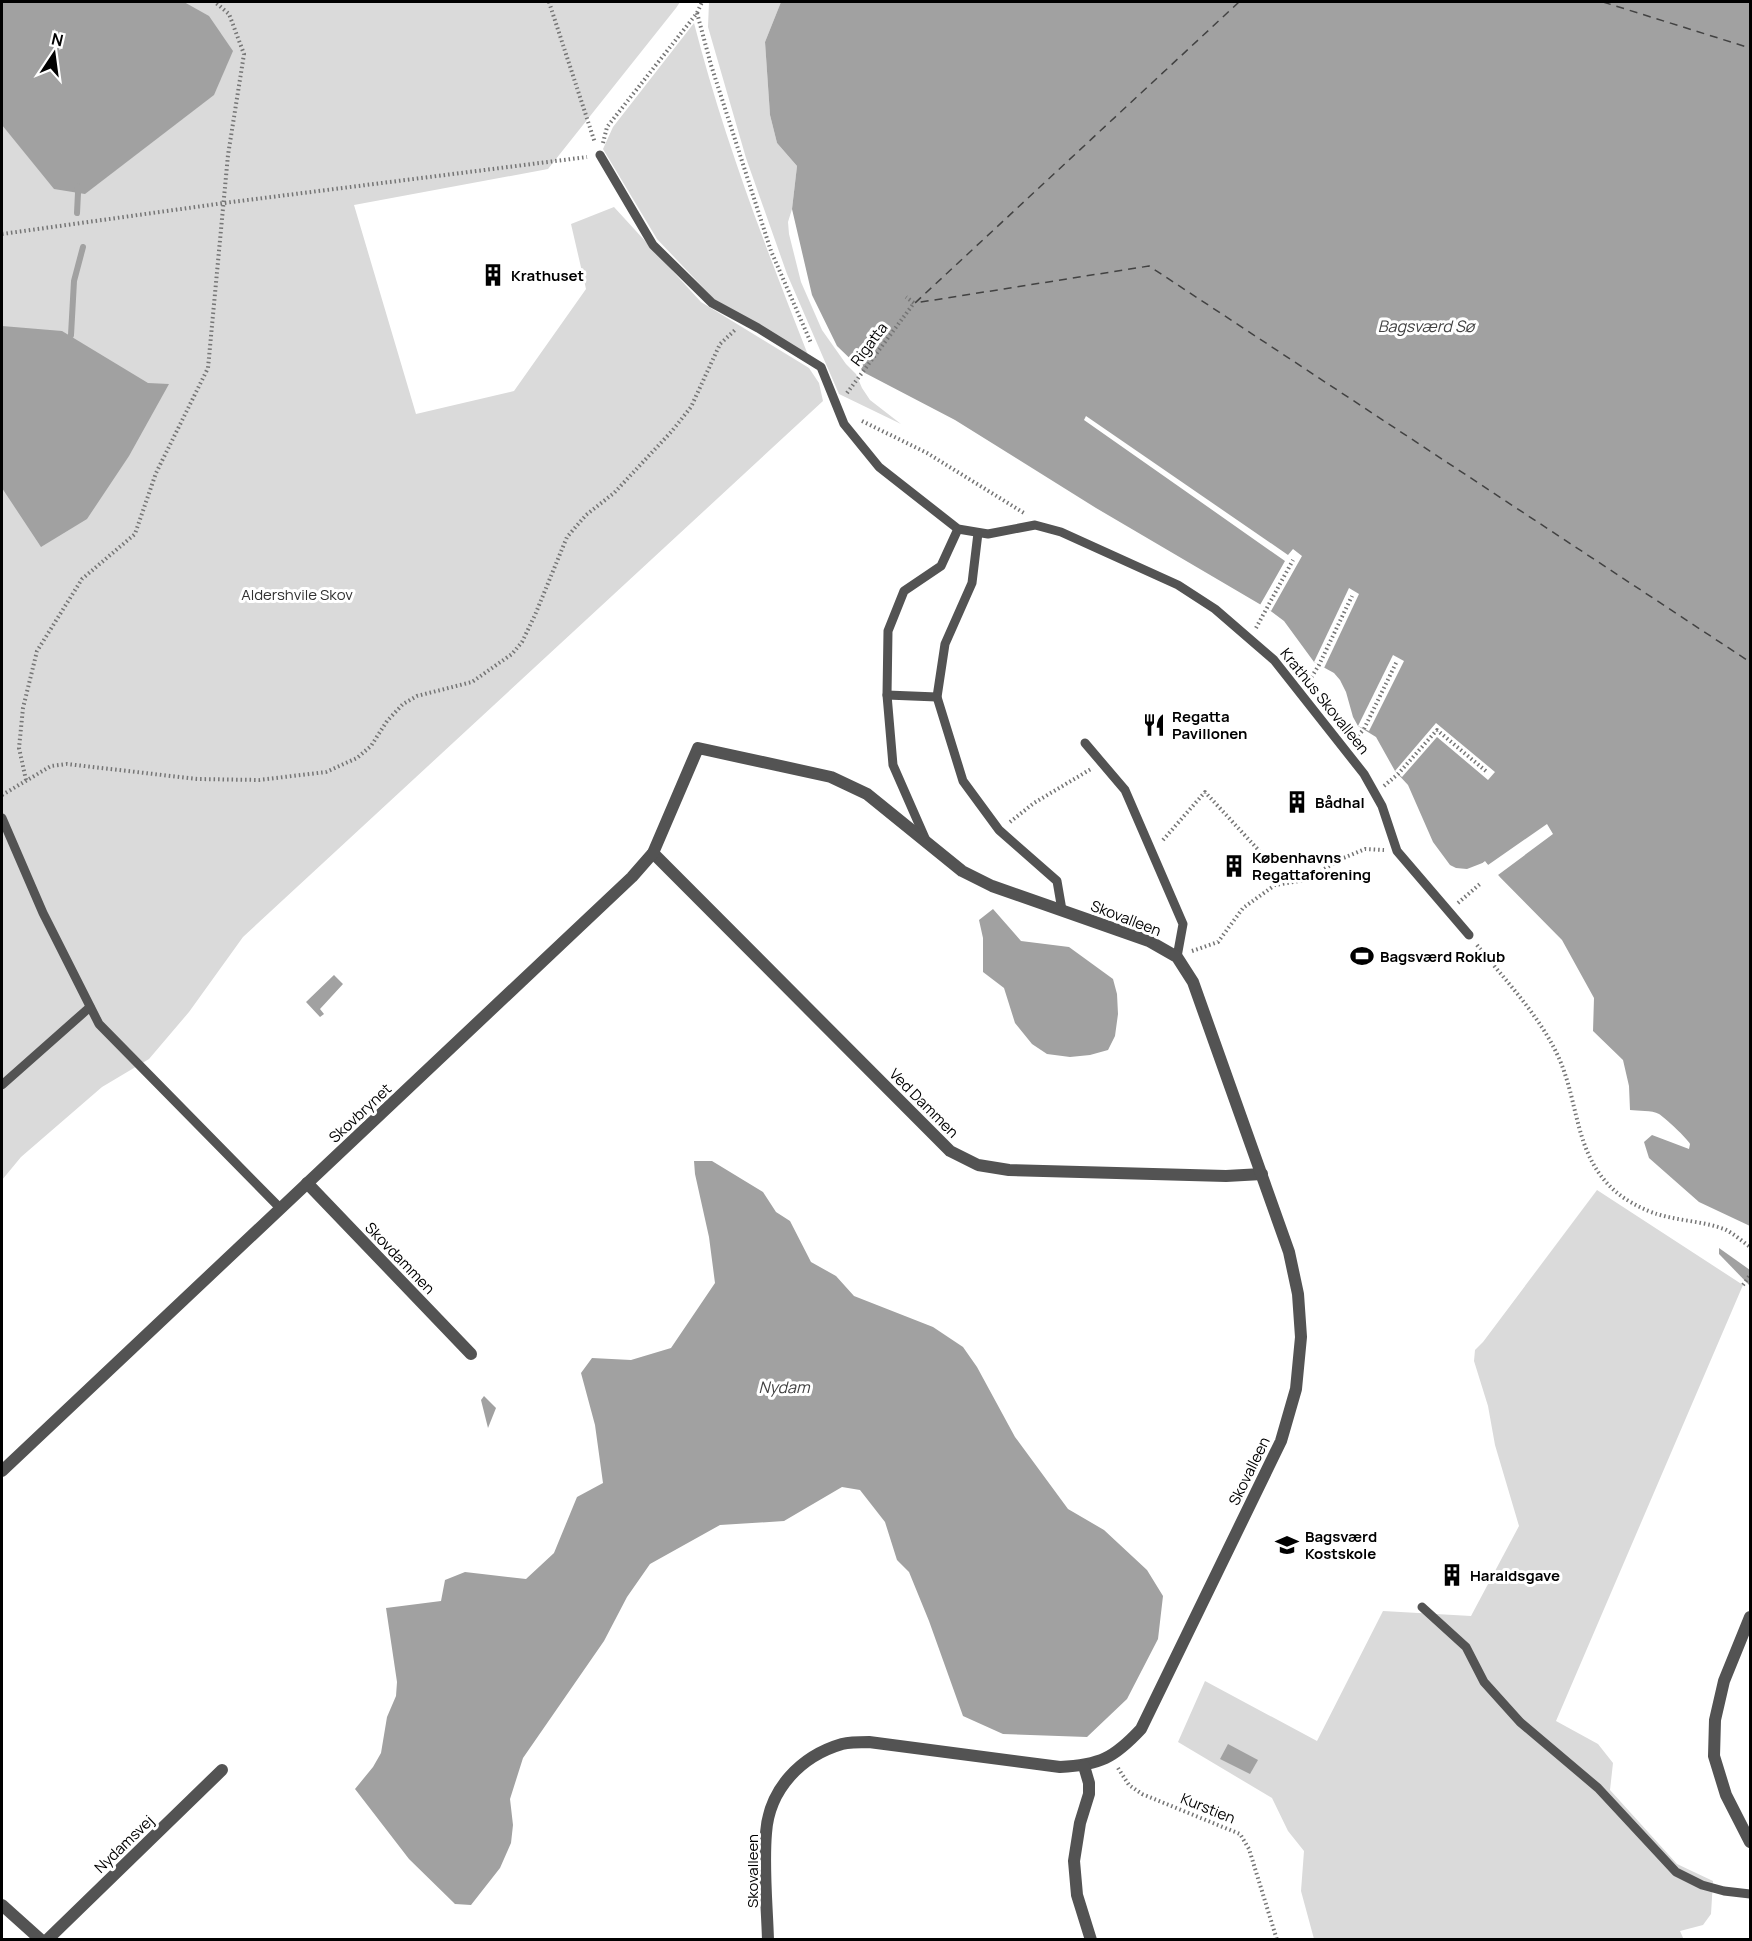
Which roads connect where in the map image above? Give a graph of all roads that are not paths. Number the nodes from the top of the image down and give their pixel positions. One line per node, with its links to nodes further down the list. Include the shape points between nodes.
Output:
1 (600, 155): 2 (lane, Krathus Skovalleen, via 653,245 712,303 821,367 844,424 879,467)
2 (958, 529): 3 (lane, Krathus Skovalleen); 4 (lane, via 941,566 904,591 888,631)
3 (978, 533): 5 (lane, via 972,583 945,644); 12 (lane, Krathus Skovalleen, via 1035,525 1061,532 1178,585 1215,609 1274,660 1364,774 1376,793 1396,851)
4 (887, 695): 5 (lane); 9 (lane, via 893,765)
5 (937, 697): 11 (lane, via 963,782 999,830 1057,881)
6 (1085, 743): 13 (lane, via 1125,790 1183,924)
7 (698, 748): 9 (street, Skovalleen, via 831,777 867,794); 10 (street, Skovbrynet)
8 (2, 818): 14 (lane)
9 (928, 846): 11 (street, Skovalleen, via 962,872)
10 (653, 853): 16 (street, Ved Dammen, via 950,1151 978,1165 1009,1170); 17 (street, Skovbrynet)
11 (1062, 910): 13 (street, Skovalleen, via 1149,941)
12 (1469, 935)
13 (1177, 957): 16 (street, Skovalleen, via 1193,982)
14 (90, 1007): 15 (lane); 18 (lane, via 99,1024)
15 (2, 1085)
16 (1262, 1174): 23 (street, Skovalleen, via 1290,1252 1298,1294 1301,1338 1296,1389 1281,1441 1140,1729 1111,1757)
17 (308, 1184): 18 (street, Skovbrynet); 19 (street, Skovdammen)
18 (281, 1209): 20 (street, Skovbrynet)
19 (471, 1354)
20 (2, 1471)
21 (1422, 1607): 26 (lane, via 1466,1647 1484,1682 1520,1722 1598,1788 1676,1872 1713,1888)
22 (1750, 1617): 25 (street, via 1724,1681 1715,1720 1714,1756 1726,1795)
23 (1084, 1766): 30 (street, Skovalleen, via 1060,1767 869,1742 844,1743 819,1752 799,1765 783,1784 771,1808 766,1832); 31 (street, via 1089,1794 1074,1861 1077,1895)
24 (222, 1770): 29 (street, Nydamsvej)
25 (1750, 1842)
26 (1750, 1894)
27 (2, 1905): 28 (street)
28 (41, 1940)
29 (47, 1940)
30 (768, 1940)
31 (1091, 1940)

